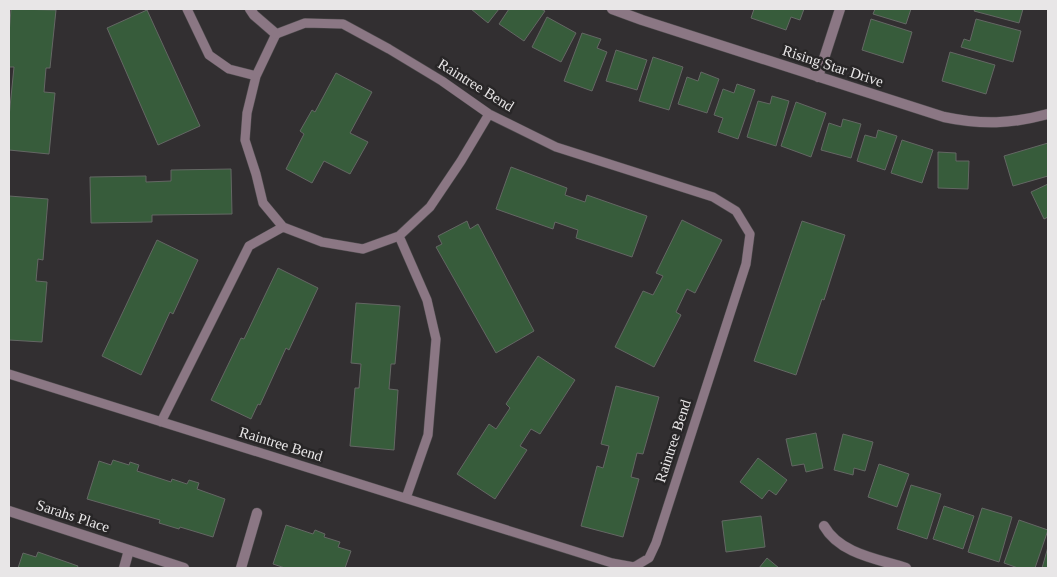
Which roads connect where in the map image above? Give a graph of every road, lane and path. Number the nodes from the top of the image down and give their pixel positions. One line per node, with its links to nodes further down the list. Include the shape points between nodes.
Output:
1 (187, 9): 7 (lane, via 209,56 229,69)
2 (250, 9): 6 (street)
3 (612, 9): 5 (street, Rising Star Drive)
4 (840, 9): 8 (street)
5 (626, 11): 8 (street, Rising Star Drive)
6 (276, 34): 7 (lane); 9 (lane, Raintree Bend, via 305,23 343,24 389,49)
7 (256, 76): 11 (lane, via 247,113 245,140 263,203)
8 (818, 77): 10 (street, Rising Star Drive, via 960,120 1008,123)
9 (489, 114): 12 (lane, via 430,207); 15 (lane, Raintree Bend, via 556,147 713,196 736,211 750,234 746,264 649,558 634,567 612,562)
10 (1048, 114)
11 (283, 227): 12 (lane, via 322,242 363,249); 14 (lane, via 249,246)
12 (399, 236): 15 (lane, via 427,300 436,339 428,435)
13 (9, 374): 14 (lane, Raintree Bend)
14 (160, 422): 15 (lane, Raintree Bend)
15 (406, 498)
16 (9, 511): 19 (street, Sarahs Place)
17 (257, 513): 22 (street)
18 (824, 526): 23 (street, via 837,542 848,549)
19 (129, 550): 20 (street); 21 (street, Sarahs Place)
20 (124, 568)
21 (184, 568)
22 (240, 568)
23 (906, 568)

